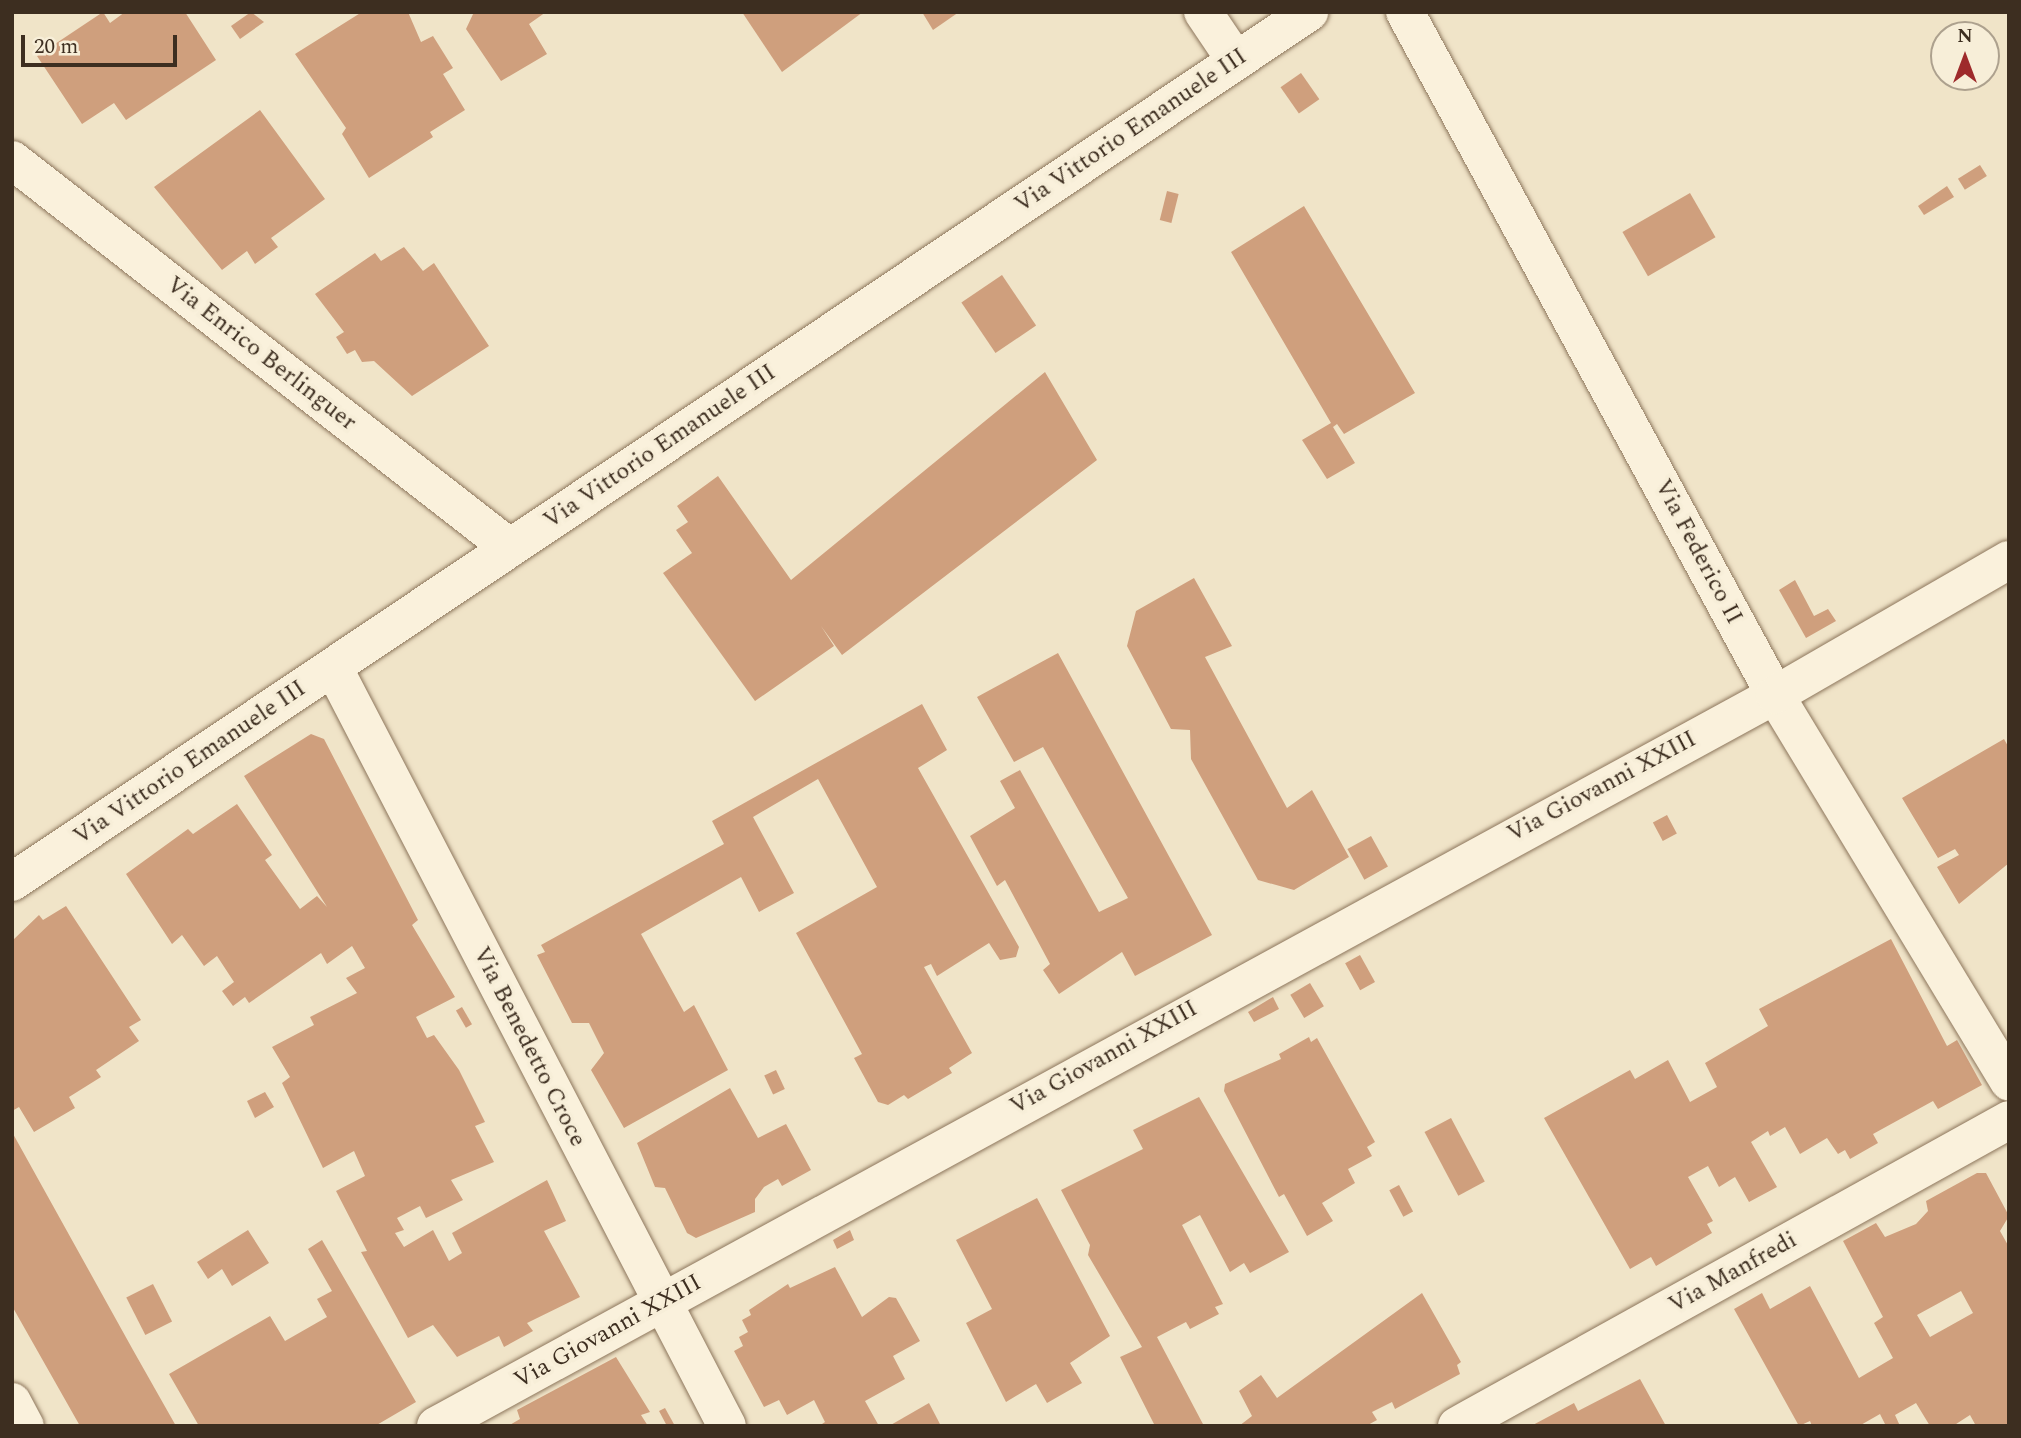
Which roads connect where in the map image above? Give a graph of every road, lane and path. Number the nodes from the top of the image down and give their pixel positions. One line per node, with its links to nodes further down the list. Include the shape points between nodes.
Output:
1 (1203, 12): 4 (street)
2 (1309, 12): 4 (street, Via Vittorio Emanuele III)
3 (1405, 12): 9 (street, Via Federico II)
4 (1236, 61): 6 (street, Via Vittorio Emanuele III)
5 (12, 160): 6 (street, Via Enrico Berlinguer)
6 (510, 548): 8 (street, Via Vittorio Emanuele III)
7 (2009, 561): 9 (street, Via Giovanni XXIII)
8 (333, 667): 10 (street, Via Vittorio Emanuele III); 13 (street, Via Benedetto Croce)
9 (1775, 695): 11 (street, Via Federico II); 13 (street, Via Giovanni XXIII)
10 (12, 882)
11 (2009, 1082)
12 (2009, 1119): 18 (street, Via Manfredi)
13 (662, 1303): 16 (street, Via Giovanni XXIII); 17 (street, Via Benedetto Croce)
14 (12, 1402): 15 (street)
15 (25, 1426)
16 (436, 1426)
17 (727, 1426)
18 (1457, 1426)

